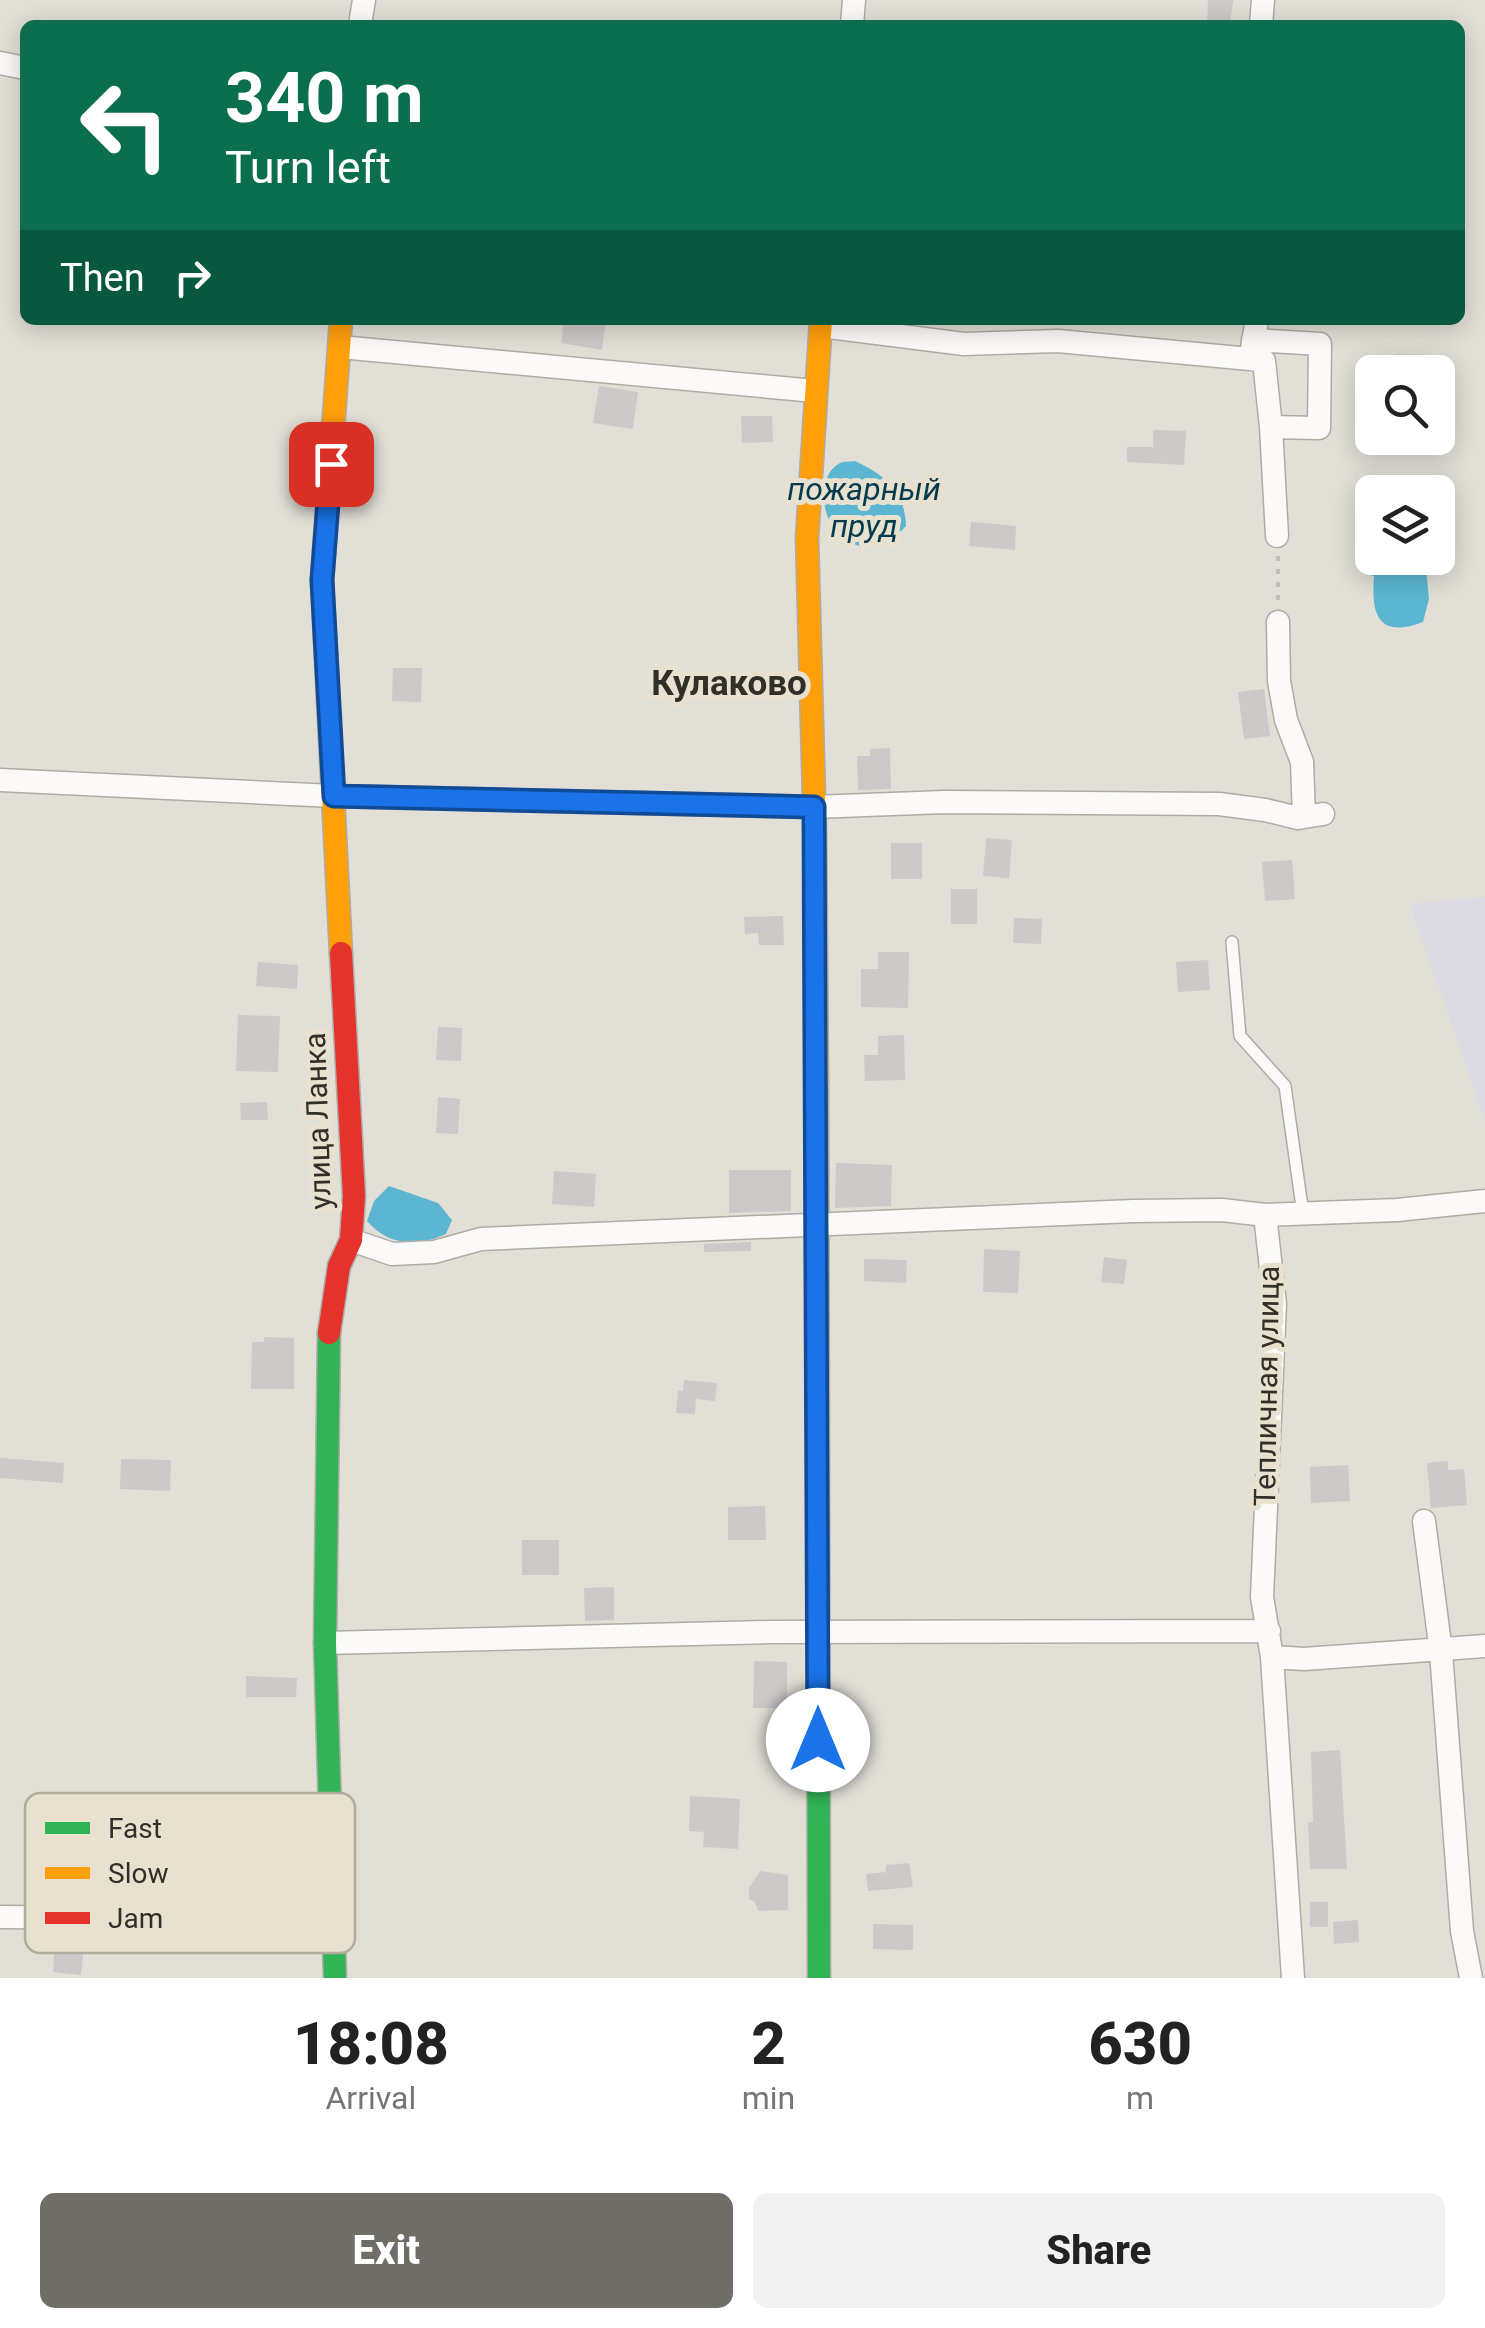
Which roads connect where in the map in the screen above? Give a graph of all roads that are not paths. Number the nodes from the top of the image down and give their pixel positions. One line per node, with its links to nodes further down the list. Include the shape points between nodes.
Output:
1 (341, 325): 5 (street, улица Ланка)
2 (821, 325): 6 (street)
3 (835, 325): 4 (street, via 964,344)
4 (1253, 340): 7 (street, via 1264,362); 7 (street, via 1320,344 1319,428)
5 (340, 347): 6 (street); 11 (street, улица Ланка, via 322,580)
6 (815, 391): 12 (street, via 807,538)
7 (1272, 427): 8 (street)
8 (1278, 536)
9 (1278, 622): 12 (street, via 1286,720 1314,816 1218,804)
10 (0, 780): 11 (street)
11 (334, 796): 12 (street); 18 (street, улица Ланка, via 354,1196)
12 (814, 807): 17 (street)
13 (1232, 942): 15 (lane, via 1240,1036 1285,1086)
14 (1485, 1201): 15 (street)
15 (1303, 1214): 16 (street)
16 (1265, 1215): 17 (street, via 1133,1210); 20 (street, Тепличная улица, via 1275,1304 1262,1596)
17 (815, 1224): 18 (street, via 481,1238 434,1252 392,1254); 21 (street)
18 (350, 1240): 22 (street, улица Ланка, via 328,1324)
19 (1424, 1521): 24 (street)
20 (1269, 1631): 21 (street); 25 (street, Тепличная улица)
21 (817, 1632): 22 (street); 31 (street)
22 (324, 1644): 26 (street, улица Ланка)
23 (1485, 1646): 24 (street)
24 (1441, 1652): 25 (street); 33 (street)
25 (1272, 1657): 32 (street, Тепличная улица)
26 (329, 1793)
27 (0, 1916): 28 (street)
28 (25, 1916)
29 (335, 1953): 30 (street, улица Ланка)
30 (335, 1978)
31 (819, 1978)
32 (1293, 1978)
33 (1471, 1978)

